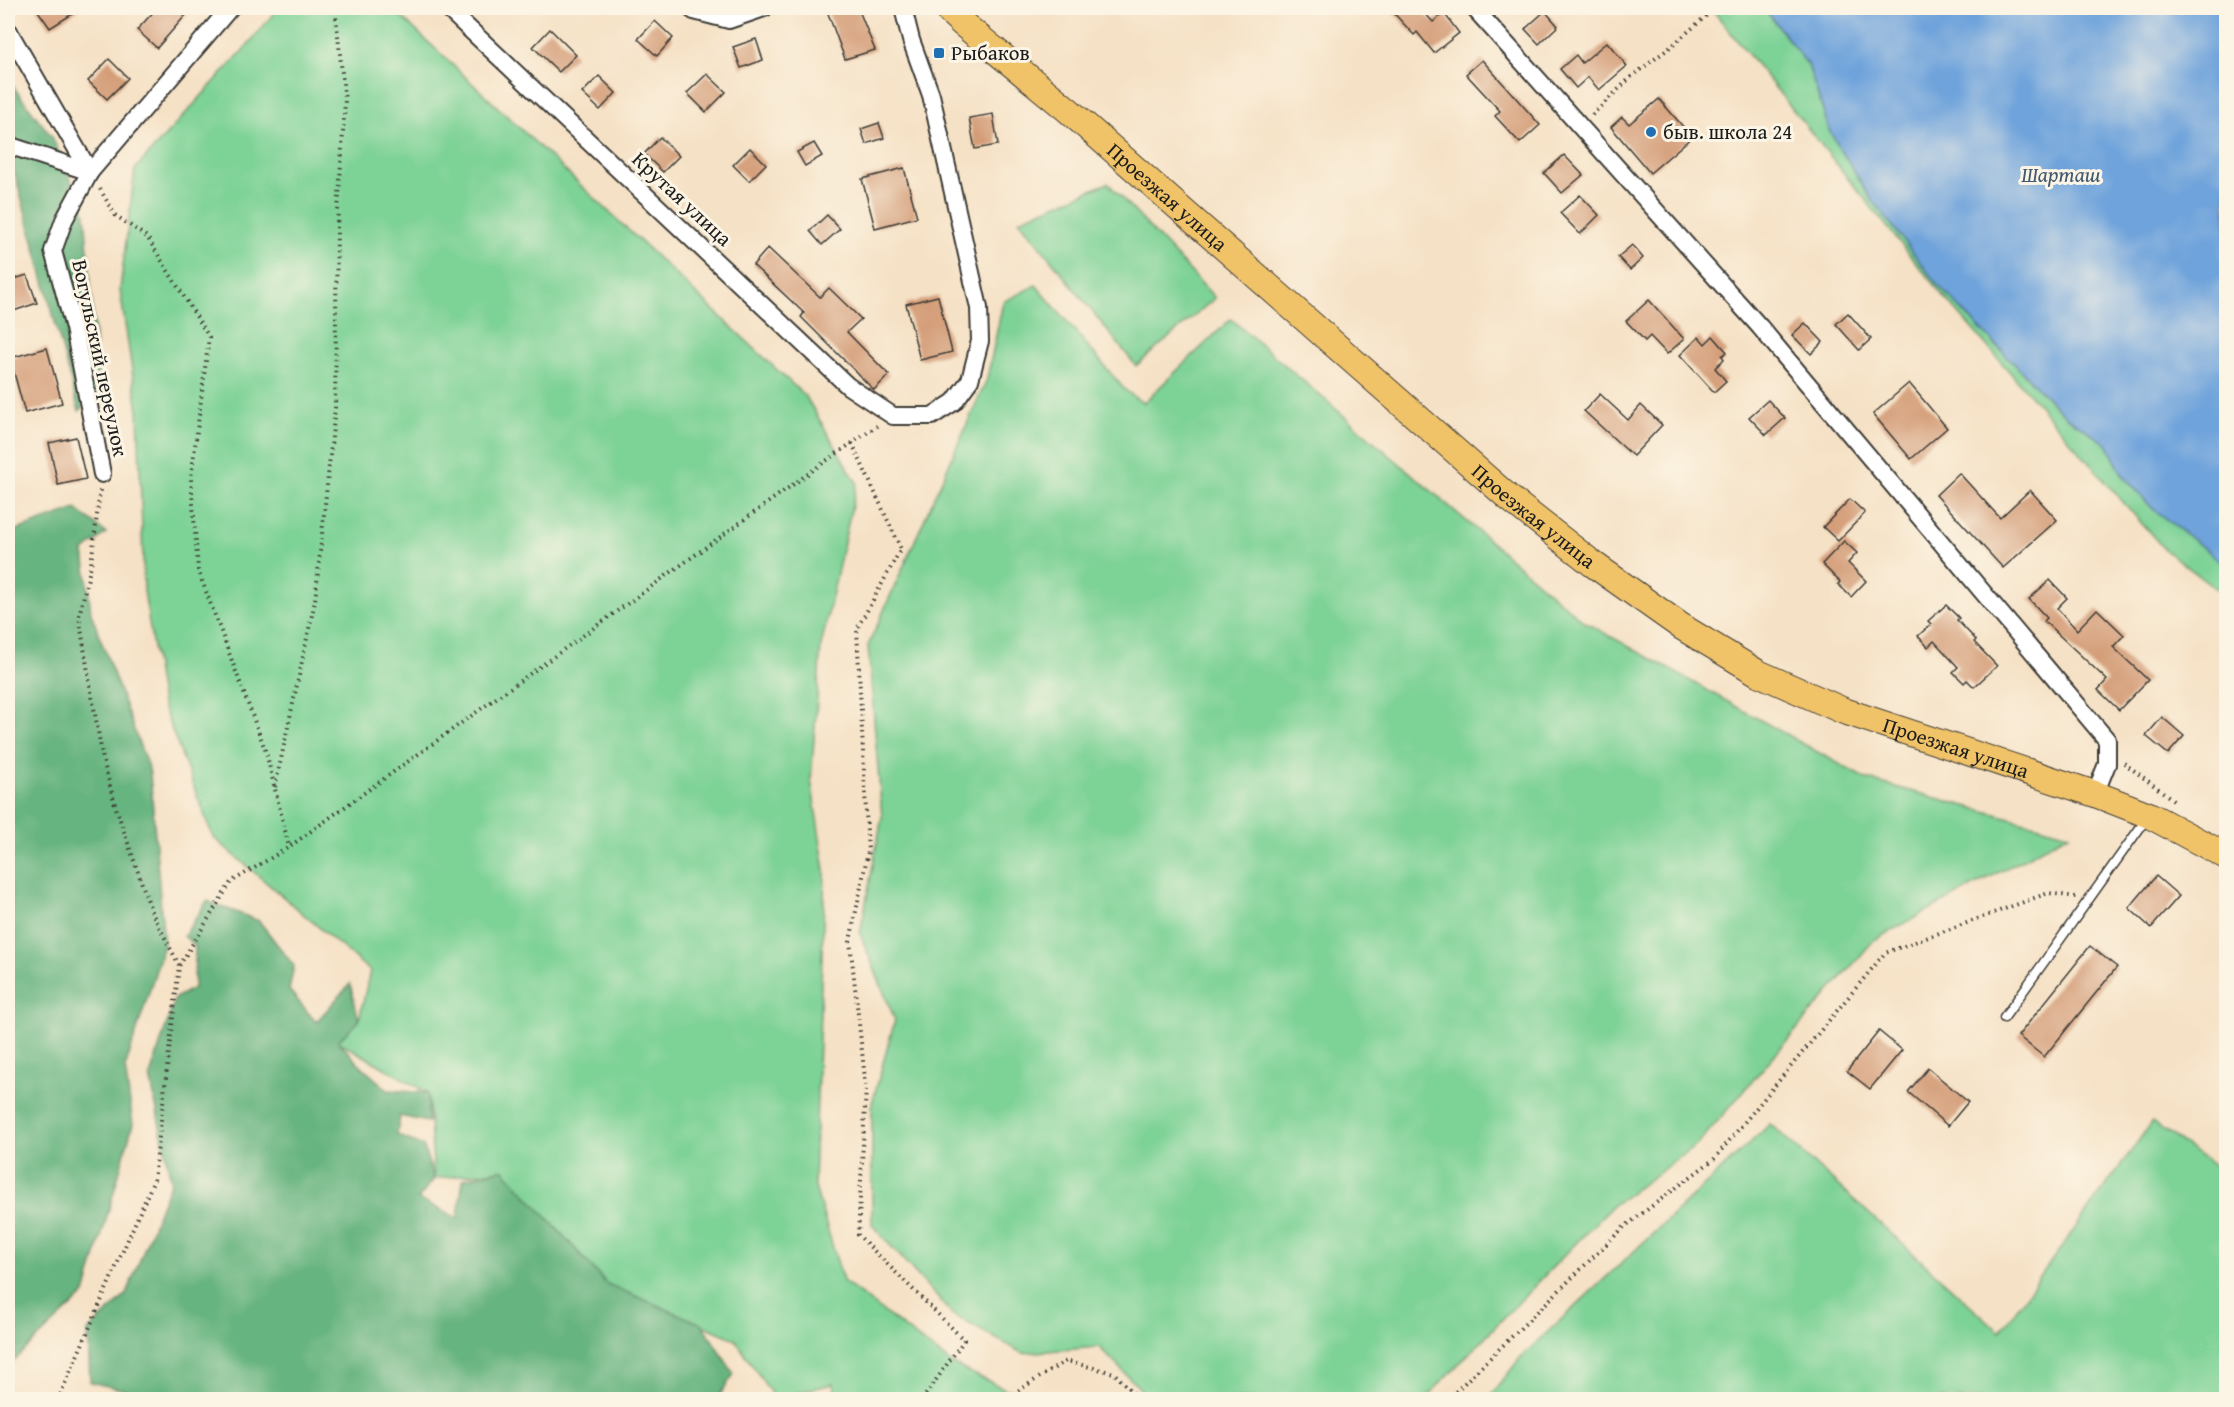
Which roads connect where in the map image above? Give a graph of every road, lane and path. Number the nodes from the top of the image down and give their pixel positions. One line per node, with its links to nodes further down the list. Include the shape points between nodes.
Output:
1 (335, 8): 18 (path, via 345,101 337,226 335,408 315,601)
2 (447, 8): 14 (street, Крутая улица, via 848,386)
3 (690, 8): 4 (street, via 729,20)
4 (764, 8)
5 (903, 8): 14 (street, via 933,105 979,308 980,341 970,380 954,402 932,416)
6 (946, 8): 19 (main road, Проезжая улица, via 1077,118 1509,498 1682,627 1758,673 1844,711)
7 (1474, 8): 11 (street)
8 (1715, 8): 11 (path, via 1631,77)
9 (221, 11): 13 (street, Вогульский переулок)
10 (8, 30): 13 (street)
11 (1580, 126): 17 (street, via 1791,364 2107,740)
12 (8, 145): 13 (street)
13 (90, 172): 16 (street, Вогульский переулок, via 64,220 53,251 74,328); 18 (path, via 115,215 147,237 208,337 191,478 198,570 266,752)
14 (892, 416): 15 (path)
15 (852, 443): 22 (path); 28 (path, via 901,549 857,629 868,852 850,941 866,1088 858,1235 964,1340)
16 (102, 474): 25 (path, via 91,565 79,616 103,760 116,808 152,913)
17 (2107, 750): 19 (street, via 2107,764); 20 (path)
18 (275, 787): 22 (path)
19 (2095, 794): 21 (main road, Проезжая улица)
20 (2180, 805)
21 (2149, 815): 23 (main road, Проезжая улица); 24 (lane)
22 (289, 847): 25 (path, via 231,882)
23 (2226, 855)
24 (2089, 898): 26 (lane); 31 (path, via 2048,893 1885,953 1714,1159 1623,1228)
25 (179, 966): 27 (path, via 154,1180)
26 (2004, 1018)
27 (58, 1400)
28 (922, 1400)
29 (1003, 1400): 30 (path, via 1066,1361 1114,1373)
30 (1140, 1400)
31 (1447, 1400)

